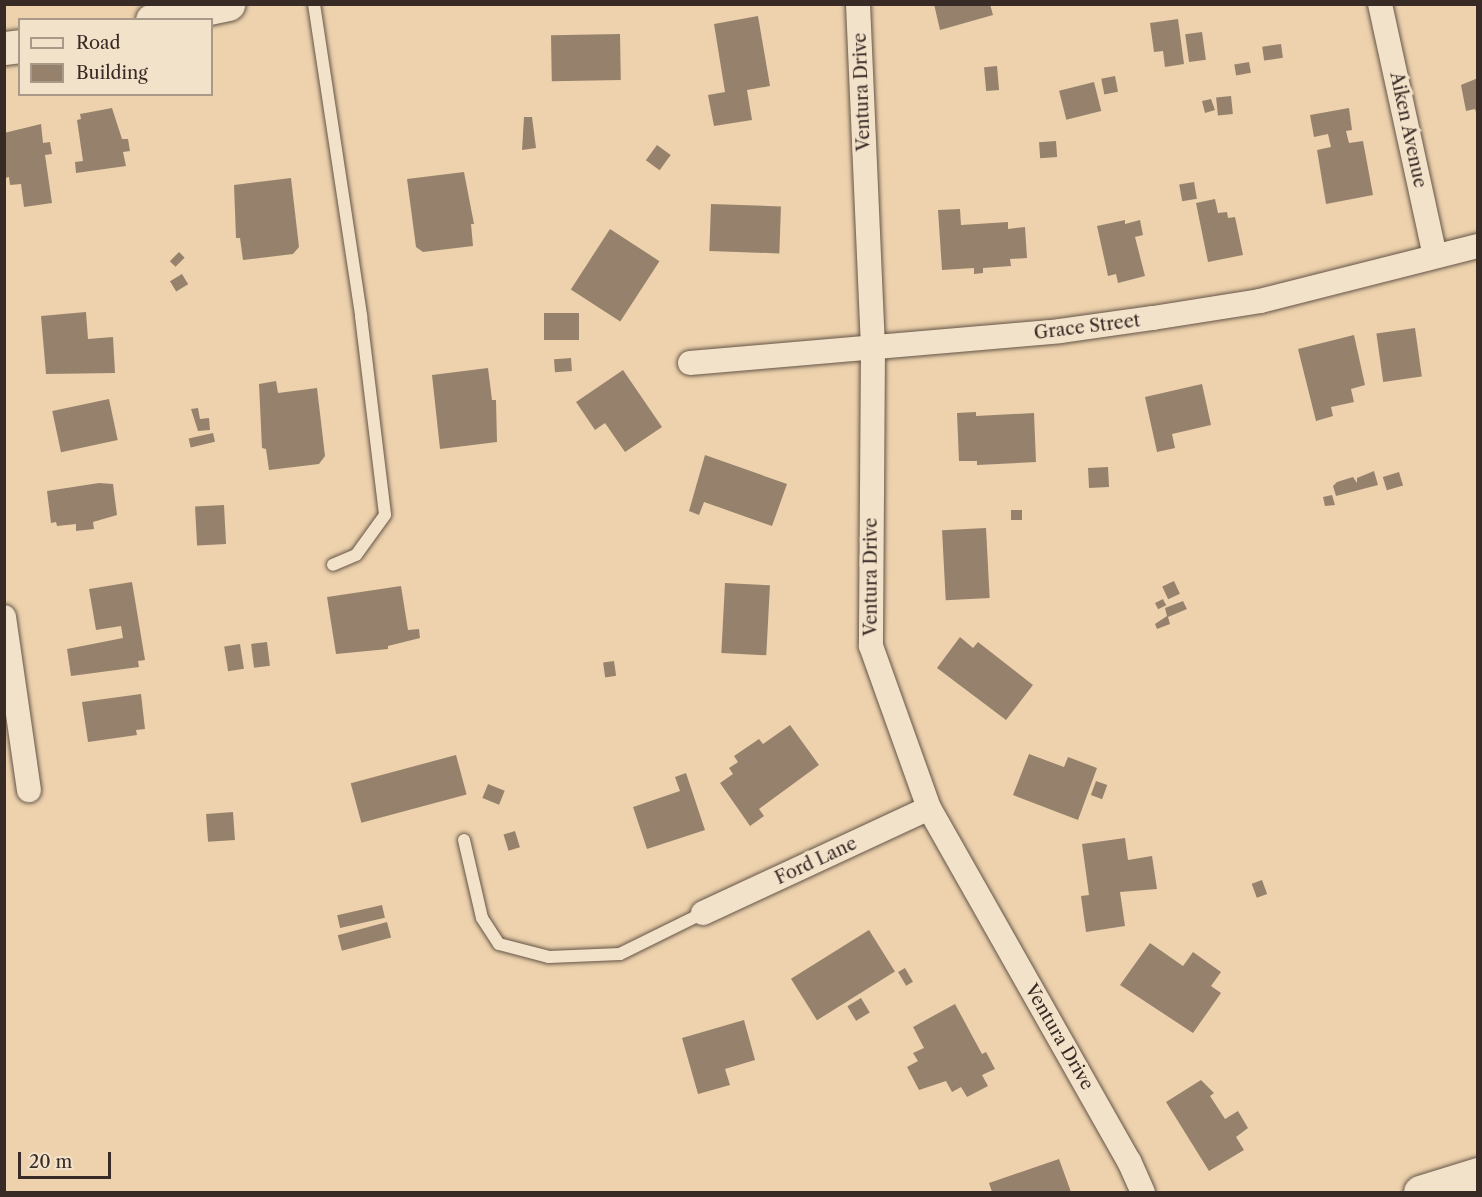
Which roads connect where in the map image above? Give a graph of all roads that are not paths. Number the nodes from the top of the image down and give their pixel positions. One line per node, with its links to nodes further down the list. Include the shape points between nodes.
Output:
1 (228, 4): 5 (street)
2 (314, 4): 10 (lane, via 385,515 356,555)
3 (858, 4): 8 (street, Ventura Drive)
4 (1380, 4): 7 (street, Aiken Avenue)
5 (162, 18)
6 (1478, 246): 7 (street, Grace Street)
7 (1435, 256): 8 (street, Grace Street, via 1239,304 1060,331)
8 (873, 348): 9 (street, Grace Street); 13 (street, Ventura Drive, via 871,646)
9 (690, 363)
10 (333, 565)
11 (4, 617): 12 (street)
12 (29, 790)
13 (929, 808): 15 (street, Ford Lane); 17 (street, Ventura Drive)
14 (465, 840): 15 (lane, via 482,918 499,944 549,957 620,954)
15 (703, 913)
16 (1478, 1174): 18 (street)
17 (1143, 1192)
18 (1420, 1192)

